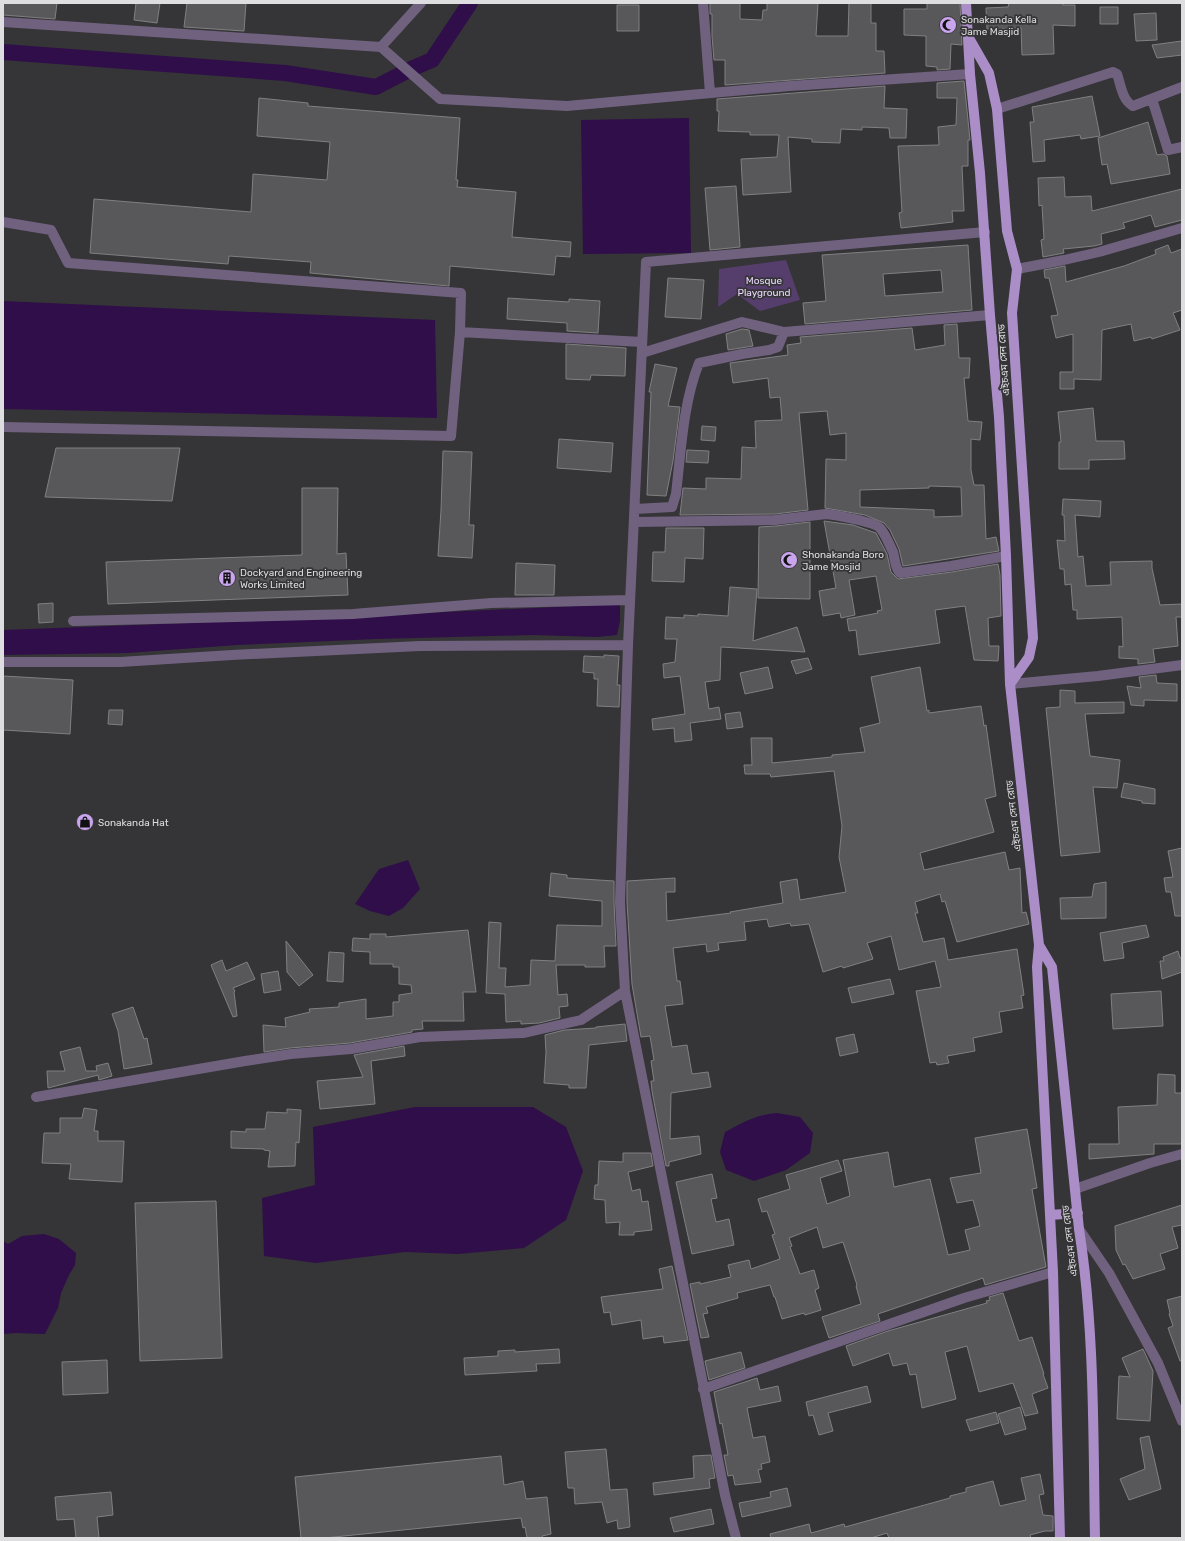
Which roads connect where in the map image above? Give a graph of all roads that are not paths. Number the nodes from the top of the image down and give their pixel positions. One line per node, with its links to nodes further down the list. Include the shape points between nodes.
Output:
1 (421, 3): 6 (street)
2 (703, 3): 9 (street)
3 (966, 3): 5 (main road, এইচএম সেন রোড)
4 (3, 22): 6 (street)
5 (968, 36): 7 (main road, এইচএম সেন রোড); 11 (main road, এইচএম সেন রোড, via 989,73)
6 (381, 47): 9 (street, via 440,99 567,106)
7 (970, 74): 9 (street); 15 (main road, এইচএম সেন রোড)
8 (1182, 87): 10 (street)
9 (710, 93)
10 (1152, 99): 11 (street, via 1133,106 1128,103 1117,74 1113,72); 12 (street, via 1168,150)
11 (997, 109): 16 (main road, এইচএম সেন রোড, via 1007,231)
12 (1182, 147)
13 (3, 222): 18 (street, via 51,230 68,263 462,294)
14 (1182, 228): 16 (street, via 1099,252)
15 (985, 232): 17 (main road, এইচএম সেন রোড); 20 (street, via 646,262)
16 (1017, 269): 31 (main road, এইচএম সেন রোড, via 1012,313 1034,638 1029,657)
17 (990, 315): 19 (street); 25 (main road, এইচএম সেন রোড, via 999,417)
18 (460, 332): 20 (street); 22 (street, via 451,436)
19 (784, 332): 21 (street, via 742,322); 23 (street, via 778,347 699,363 692,380 687,405 676,494 672,507)
20 (642, 342): 21 (street)
21 (642, 353): 23 (street)
22 (3, 427)
23 (635, 508): 24 (street)
24 (634, 522): 25 (street, via 775,520 834,515 880,528 900,573); 26 (street)
25 (1006, 556): 31 (main road, এইচএম সেন রোড)
26 (630, 600): 27 (street, via 491,603 353,614); 28 (street)
27 (73, 621)
28 (628, 645): 29 (street, via 420,646 120,662); 33 (street, via 620,902)
29 (3, 662)
30 (1182, 665): 31 (street)
31 (1010, 684): 32 (main road, এইচএম সেন রোড)
32 (1039, 945): 36 (main road, এইচএম সেন রোড, via 1052,967); 38 (main road, এইচএম সেন রোড, via 1037,967)
33 (625, 991): 34 (street, via 581,1020 524,1033 420,1037 351,1050 291,1054 245,1061); 41 (street)
34 (36, 1097)
35 (1182, 1154): 36 (street)
36 (1075, 1189): 37 (main road, এইচএম সেন রোড)
37 (1078, 1213): 38 (main road); 39 (main road, এইচএম সেন রোড)
38 (1050, 1215): 40 (main road, এইচএম সেন রোড)
39 (1080, 1229): 42 (street, via 1109,1273 1147,1342); 45 (main road, এইচএম সেন রোড, via 1085,1262 1091,1360)
40 (1053, 1272): 41 (street, via 964,1298); 44 (main road, এইচএম সেন রোড)
41 (703, 1390): 43 (street)
42 (1182, 1421)
43 (736, 1538)
44 (1060, 1538)
45 (1095, 1538)

